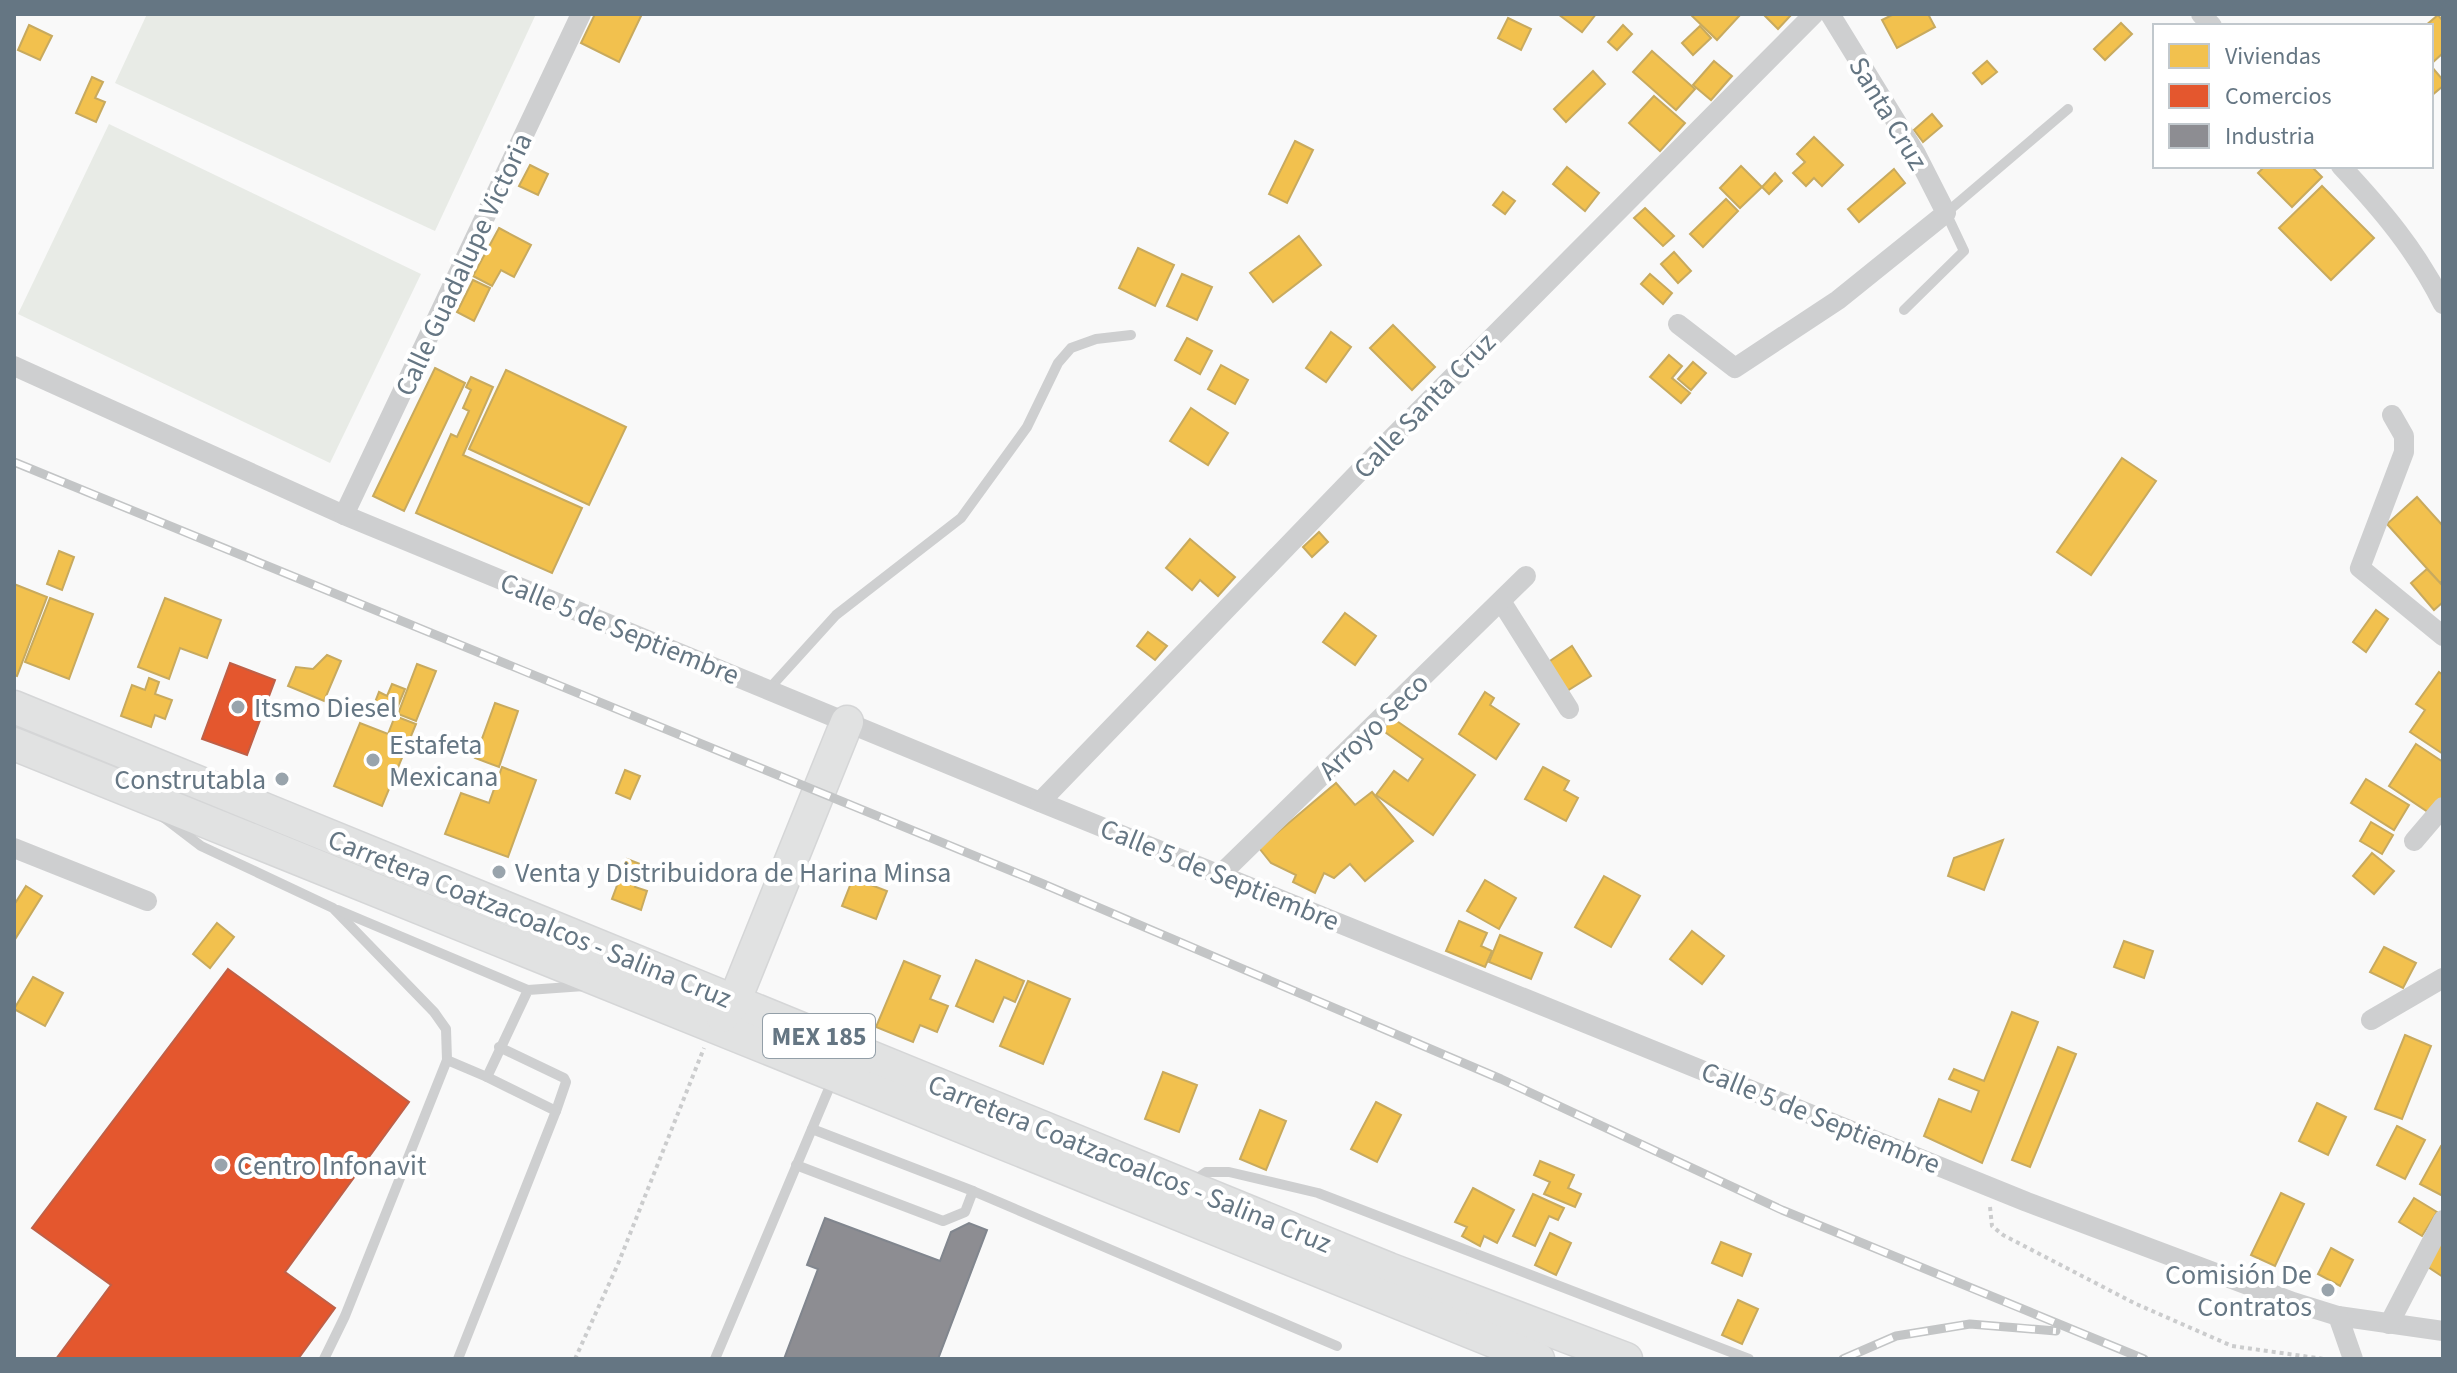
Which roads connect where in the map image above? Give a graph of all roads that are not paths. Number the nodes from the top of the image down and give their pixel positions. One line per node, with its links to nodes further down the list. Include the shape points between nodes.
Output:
1 (581, 14): 13 (street, Calle Guadalupe Victoria)
2 (1814, 14): 23 (street, Calle Santa Cruz, via 1451,377)
3 (1830, 14): 6 (street, Santa Cruz)
4 (2068, 109): 6 (lane)
5 (2343, 168): 7 (street, via 2395,224)
6 (1946, 213): 8 (lane, via 1964,251); 9 (street, via 1838,300 1735,368)
7 (2443, 304)
8 (1904, 310)
9 (1678, 324)
10 (1131, 335): 17 (lane, via 1071,348 1058,363 1027,427 961,518 836,615)
11 (14, 366): 13 (street, Calle 5 de Septiembre)
12 (2392, 415): 16 (street, via 2404,436 2404,452 2360,568)
13 (344, 515): 17 (street, Calle 5 de Septiembre)
14 (1526, 576): 15 (street, Arroyo Seco)
15 (1501, 601): 19 (street); 27 (street, Arroyo Seco)
16 (2443, 636)
17 (768, 690): 20 (street, Calle 5 de Septiembre)
18 (14, 707): 33 (main road, Carretera Coatzacoalcos - Salina Cruz / MEX 185)
19 (1569, 709)
20 (847, 722): 23 (street, Calle 5 de Septiembre); 33 (main road, MEX 185)
21 (14, 744): 22 (main road, MEX 185)
22 (126, 789): 29 (lane, via 201,846); 31 (main road, MEX 185)
23 (1040, 802): 27 (street, Calle 5 de Septiembre)
24 (2443, 807): 25 (street)
25 (2414, 841)
26 (14, 848): 28 (street)
27 (1220, 875): 46 (street, Calle 5 de Septiembre, via 1987,1184)
28 (147, 901)
29 (333, 908): 32 (lane); 37 (lane, via 434,1012 446,1029)
30 (2443, 978): 34 (street)
31 (606, 984): 32 (lane); 35 (main road, MEX 185)
32 (528, 990): 36 (lane)
33 (734, 1002): 35 (main road, MEX 185); 38 (main road, Carretera Coatzacoalcos - Salina Cruz / MEX 185)
34 (2371, 1020)
35 (712, 1028): 38 (main road, MEX 185)
36 (499, 1047): 39 (lane); 40 (lane, via 564,1078)
37 (447, 1060): 39 (lane); 50 (lane)
38 (840, 1063): 41 (lane); 44 (main road, MEX 185)
39 (487, 1077): 40 (lane)
40 (556, 1111): 51 (lane)
41 (812, 1129): 42 (lane); 43 (lane)
42 (796, 1165): 43 (lane, via 943,1221 965,1212); 52 (lane)
43 (973, 1191): 49 (lane)
44 (1180, 1198): 53 (main road, MEX 185); 54 (main road, Carretera Coatzacoalcos - Salina Cruz / MEX 185, via 1389,1269); 55 (lane, via 1206,1172 1229,1172 1318,1193)
45 (2443, 1220): 47 (street)
46 (2338, 1316): 47 (street, Calle 5 de Septiembre); 56 (street)
47 (2389, 1324): 48 (street, Calle 5 de Septiembre)
48 (2443, 1331)
49 (1337, 1346)
50 (324, 1359)
51 (458, 1359)
52 (715, 1359)
53 (1538, 1359)
54 (1626, 1359)
55 (1749, 1359)
56 (2353, 1359)

